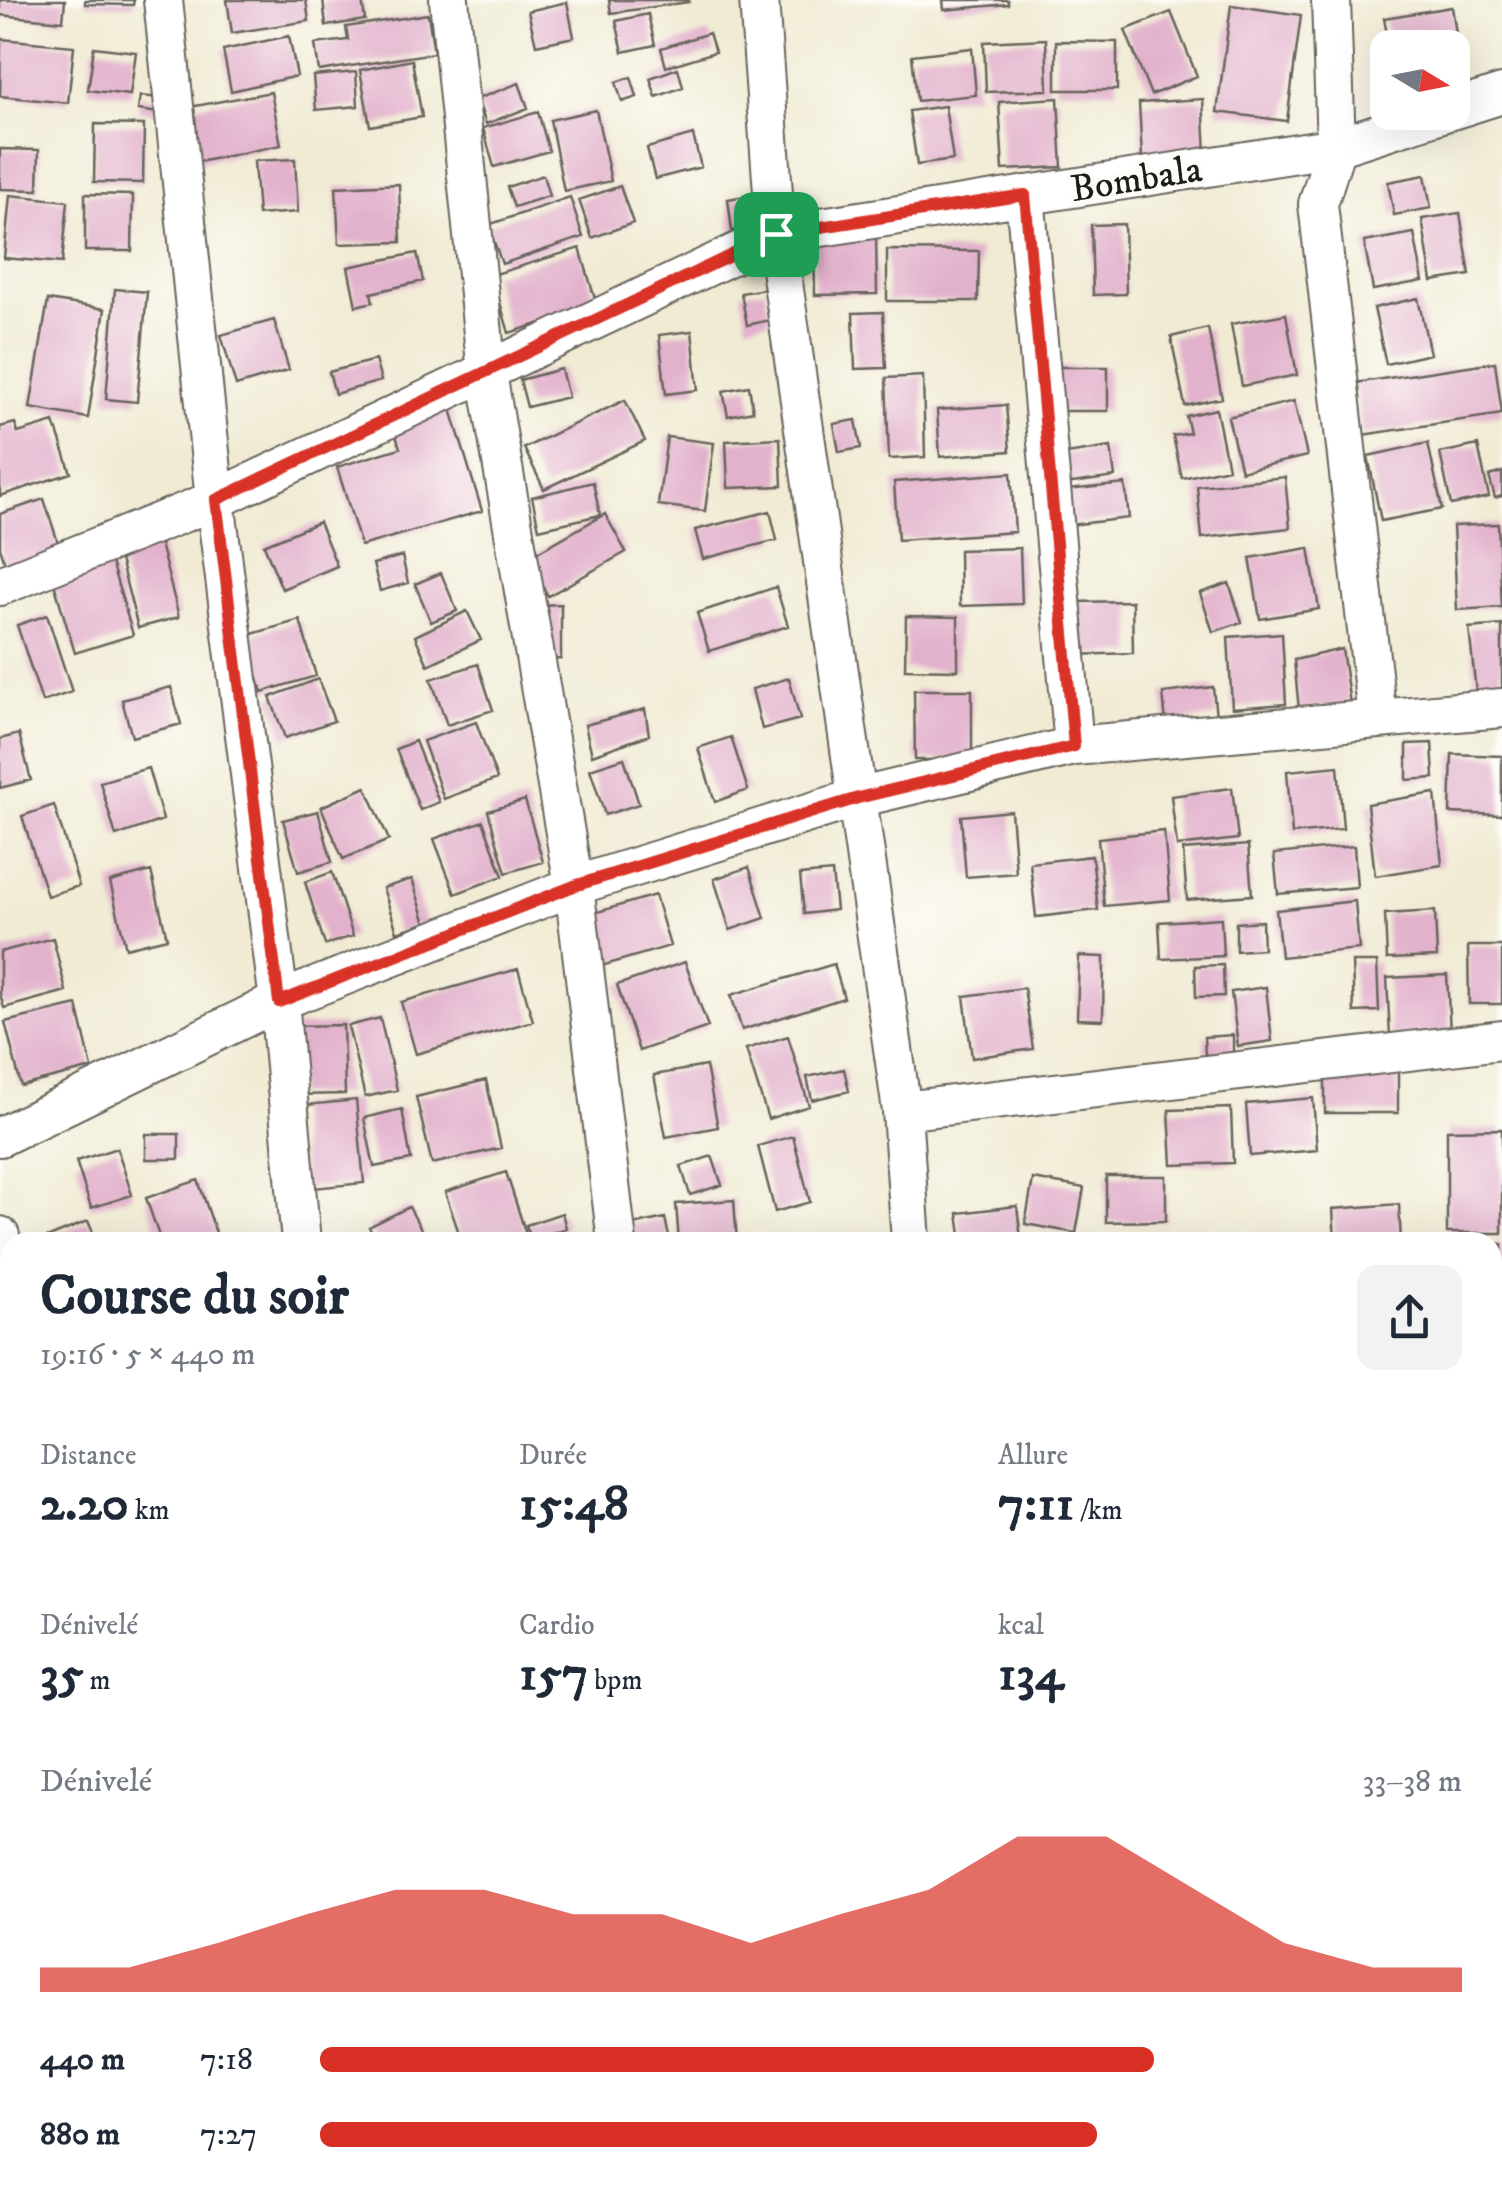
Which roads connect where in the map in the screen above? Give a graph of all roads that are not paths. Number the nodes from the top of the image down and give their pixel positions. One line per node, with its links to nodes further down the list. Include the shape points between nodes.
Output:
1 (163, 0): 12 (street)
2 (450, 0): 11 (street)
3 (760, 0): 10 (street)
4 (1331, 0): 8 (street)
5 (1502, 94): 6 (street)
6 (1470, 104)
7 (1388, 130): 8 (street, Bombala)
8 (1336, 147): 9 (street, Bombala); 15 (street, via 1318,204)
9 (1025, 195): 10 (street, Bombala); 16 (street)
10 (776, 234): 11 (street, Bombala); 17 (street)
11 (487, 373): 12 (street, Bombala); 18 (street)
12 (216, 500): 13 (street, Bombala); 19 (street)
13 (0, 586)
14 (1502, 708): 15 (street)
15 (1377, 717): 16 (street)
16 (1074, 746): 17 (street)
17 (858, 798): 18 (street); 21 (street)
18 (574, 886): 19 (street); 24 (street)
19 (279, 1002): 22 (street); 23 (street)
20 (1502, 1040): 21 (street)
21 (902, 1110): 25 (street)
22 (0, 1137)
23 (300, 1232)
24 (616, 1232)
25 (910, 1232)

